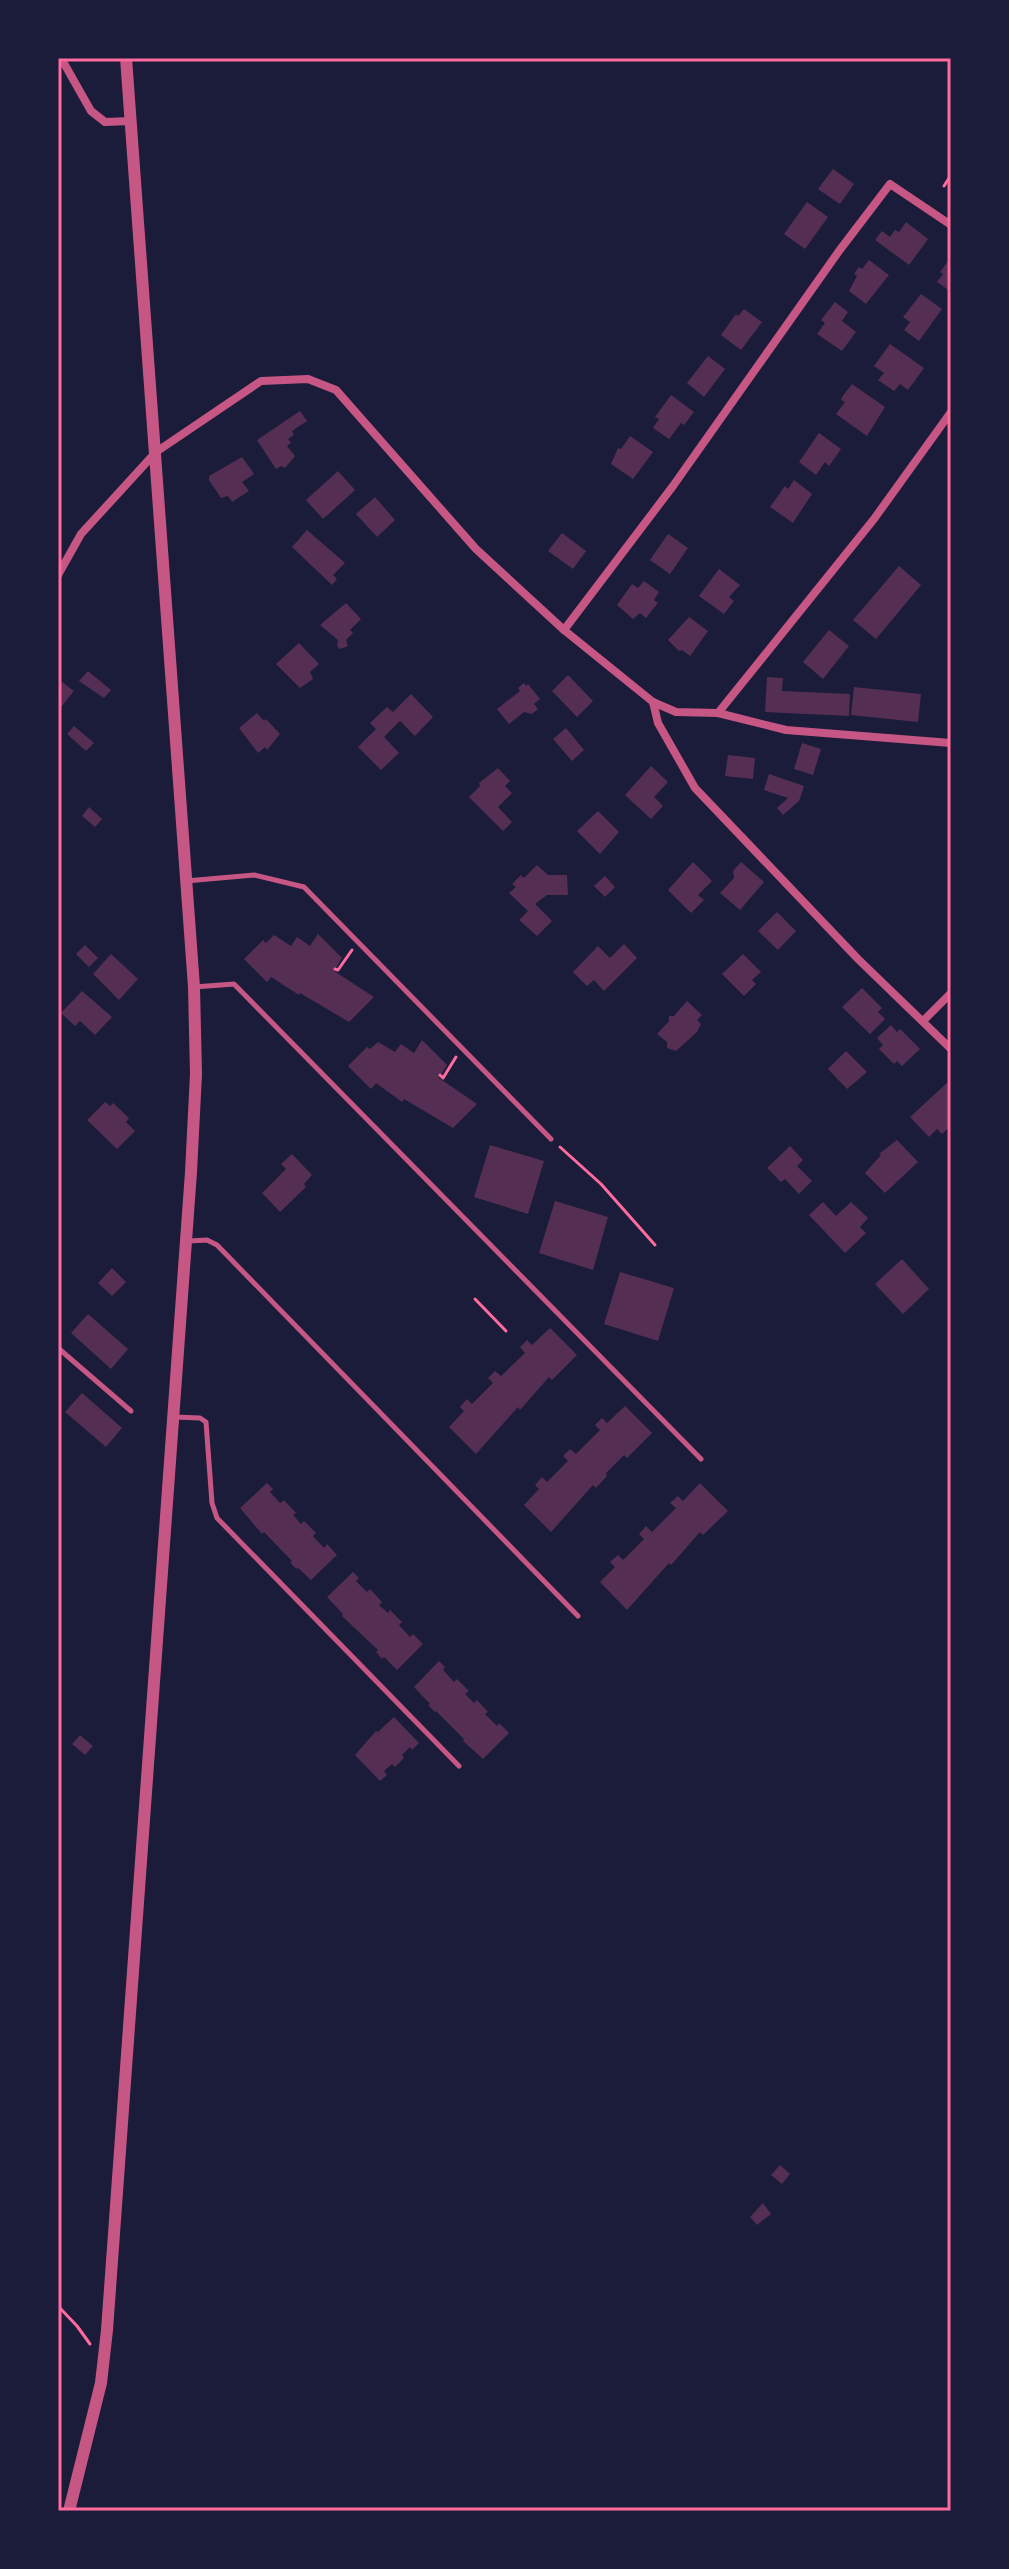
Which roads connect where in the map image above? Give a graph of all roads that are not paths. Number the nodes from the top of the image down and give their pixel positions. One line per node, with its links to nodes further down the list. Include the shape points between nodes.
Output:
1 (61, 58): 3 (street, via 91,111 105,122)
2 (126, 58): 3 (street)
3 (131, 121): 6 (street)
4 (951, 225): 8 (street, via 890,184)
5 (951, 412): 10 (street, via 874,519)
6 (156, 452): 7 (street, via 81,534); 8 (street, via 261,381 308,379 336,390 476,549); 12 (street)
7 (58, 575)
8 (564, 630): 9 (street)
9 (653, 702): 10 (street, via 676,712); 15 (street, via 658,723 695,788 858,959)
10 (718, 713): 11 (street, via 786,730)
11 (951, 743)
12 (185, 881): 13 (street); 17 (lane, via 254,875 304,887)
13 (194, 987): 18 (street, via 196,1074); 22 (lane, via 234,984)
14 (951, 993): 15 (street)
15 (924, 1020): 16 (street)
16 (951, 1049)
17 (551, 1139)
18 (186, 1241): 21 (street); 23 (lane, via 217,1245)
19 (58, 1348): 20 (lane)
20 (131, 1411)
21 (174, 1417): 24 (lane, via 206,1422 217,1518); 25 (street, via 103,2364)
22 (701, 1459)
23 (578, 1616)
24 (459, 1766)
25 (69, 2511)

